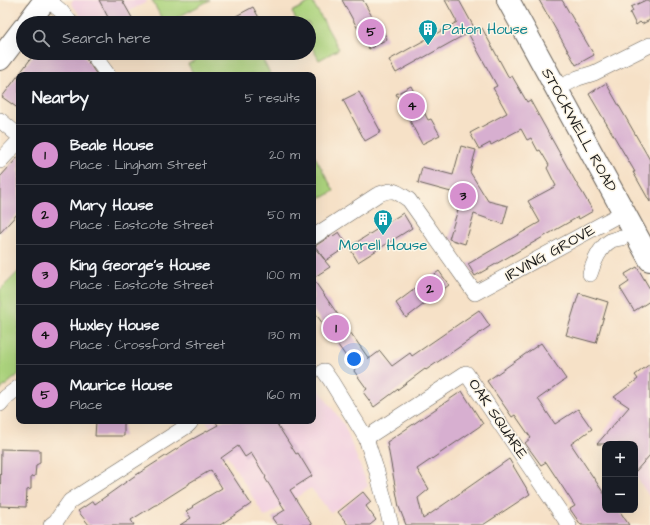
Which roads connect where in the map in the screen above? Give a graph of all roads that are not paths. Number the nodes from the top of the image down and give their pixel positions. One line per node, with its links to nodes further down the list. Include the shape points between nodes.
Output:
1 (46, 0): 3 (highway); 4 (street)
2 (508, 0): 10 (highway, STOCKWELL ROAD)
3 (33, 16)
4 (65, 16)
5 (16, 38): 7 (highway)
6 (650, 45): 10 (street)
7 (0, 59)
8 (97, 60): 9 (street)
9 (106, 72)
10 (557, 89): 15 (highway, STOCKWELL ROAD)
11 (0, 120): 12 (street)
12 (16, 133)
13 (16, 144): 14 (street)
14 (0, 161)
15 (624, 212): 16 (street, IRVING GROVE, via 475,293 409,200 398,192 387,191 377,195); 18 (highway, STOCKWELL ROAD)
16 (316, 235)
17 (622, 238): 19 (street, via 613,240 601,248)
18 (650, 260)
19 (590, 274)
20 (324, 370): 24 (street)
21 (16, 389): 22 (street)
22 (0, 404)
23 (189, 424): 25 (street, via 70,501)
24 (366, 438): 26 (street); 27 (street, OAK SQUARE, via 466,373)
25 (51, 525)
26 (391, 525)
27 (569, 525)

